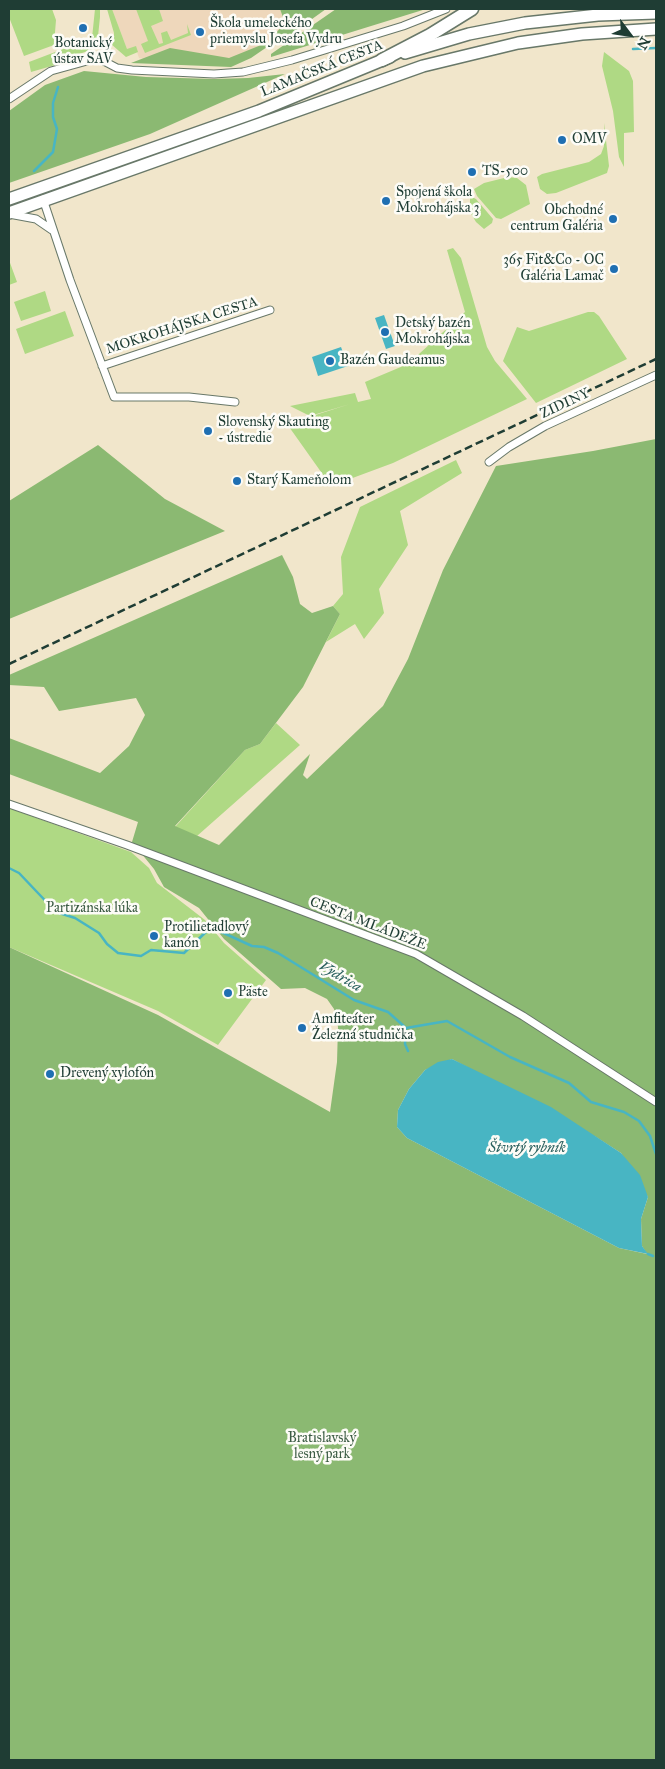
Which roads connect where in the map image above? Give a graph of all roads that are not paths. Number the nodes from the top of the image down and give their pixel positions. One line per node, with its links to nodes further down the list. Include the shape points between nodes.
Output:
1 (446, 9): 6 (street, via 393,29 243,72 214,74 132,70 117,68 98,58 51,71)
2 (472, 9): 5 (highway)
3 (656, 13): 5 (main road, LAMAČSKÁ CESTA, via 574,17 489,29)
4 (656, 29): 9 (main road, LAMAČSKÁ CESTA, via 518,43 423,66)
5 (382, 60): 7 (main road, LAMAČSKÁ CESTA, via 259,111)
6 (9, 99)
7 (33, 190): 8 (main road, LAMAČSKÁ CESTA); 9 (main road)
8 (9, 199)
9 (43, 199): 10 (main road, LAMAČSKÁ CESTA); 11 (street, MOKROHÁJSKA CESTA)
10 (9, 213): 11 (street, via 38,220)
11 (54, 233): 13 (street, MOKROHÁJSKA CESTA)
12 (270, 310): 13 (street, MOKROHÁJSKA CESTA)
13 (102, 366): 15 (street, MOKROHÁJSKA CESTA, via 114,397 189,397)
14 (656, 375): 16 (street, ZIDINY, via 545,426)
15 (235, 402)
16 (489, 462)
17 (9, 804): 18 (street, CESTA MLÁDEŽE, via 416,954 522,1016)
18 (656, 1102)

